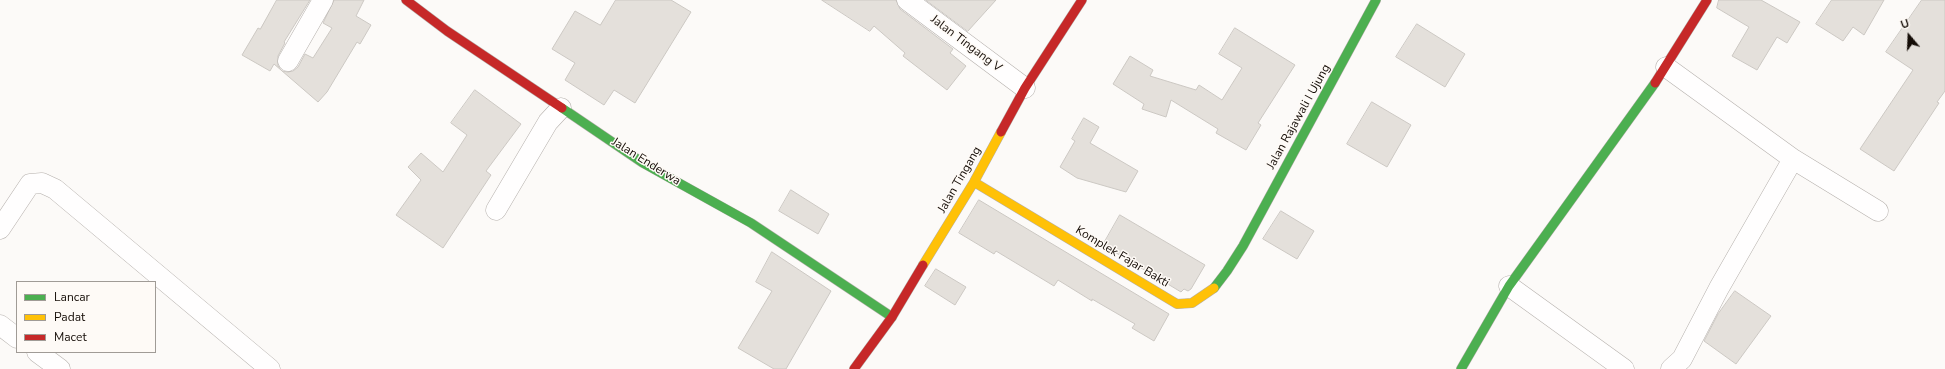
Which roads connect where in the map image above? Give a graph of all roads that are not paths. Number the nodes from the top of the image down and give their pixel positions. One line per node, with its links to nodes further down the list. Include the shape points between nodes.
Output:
1 (323, 0): 7 (street)
2 (406, 0): 10 (street, Jalan Enderwa)
3 (907, 0): 9 (street, Jalan Tingang V)
4 (1082, 0): 9 (street, Jalan Tingang)
5 (1376, 0): 16 (street, Jalan Rajawali I Ujung)
6 (1707, 0): 8 (street)
7 (288, 61)
8 (1666, 67): 11 (street); 17 (street)
9 (1025, 88): 12 (street, Jalan Tingang)
10 (561, 108): 13 (street, via 548,122); 18 (street, Jalan Enderwa, via 643,163 751,223)
11 (1793, 158): 14 (street); 27 (street, via 1682,359)
12 (974, 182): 16 (street, Komplek Fajar Bakti, via 1177,304 1191,304 1203,296 1224,277); 18 (street, Jalan Tingang)
13 (496, 210)
14 (1878, 211)
15 (0, 229): 23 (street, via 30,184 42,183 55,189)
16 (1243, 246)
17 (1509, 286): 25 (street); 26 (street)
18 (892, 317): 24 (street, Jalan Tingang)
19 (0, 325): 20 (street)
20 (16, 337)
21 (38, 353): 22 (street)
22 (60, 369)
23 (270, 369)
24 (854, 369)
25 (1461, 369)
26 (1624, 369)
27 (1671, 369)

